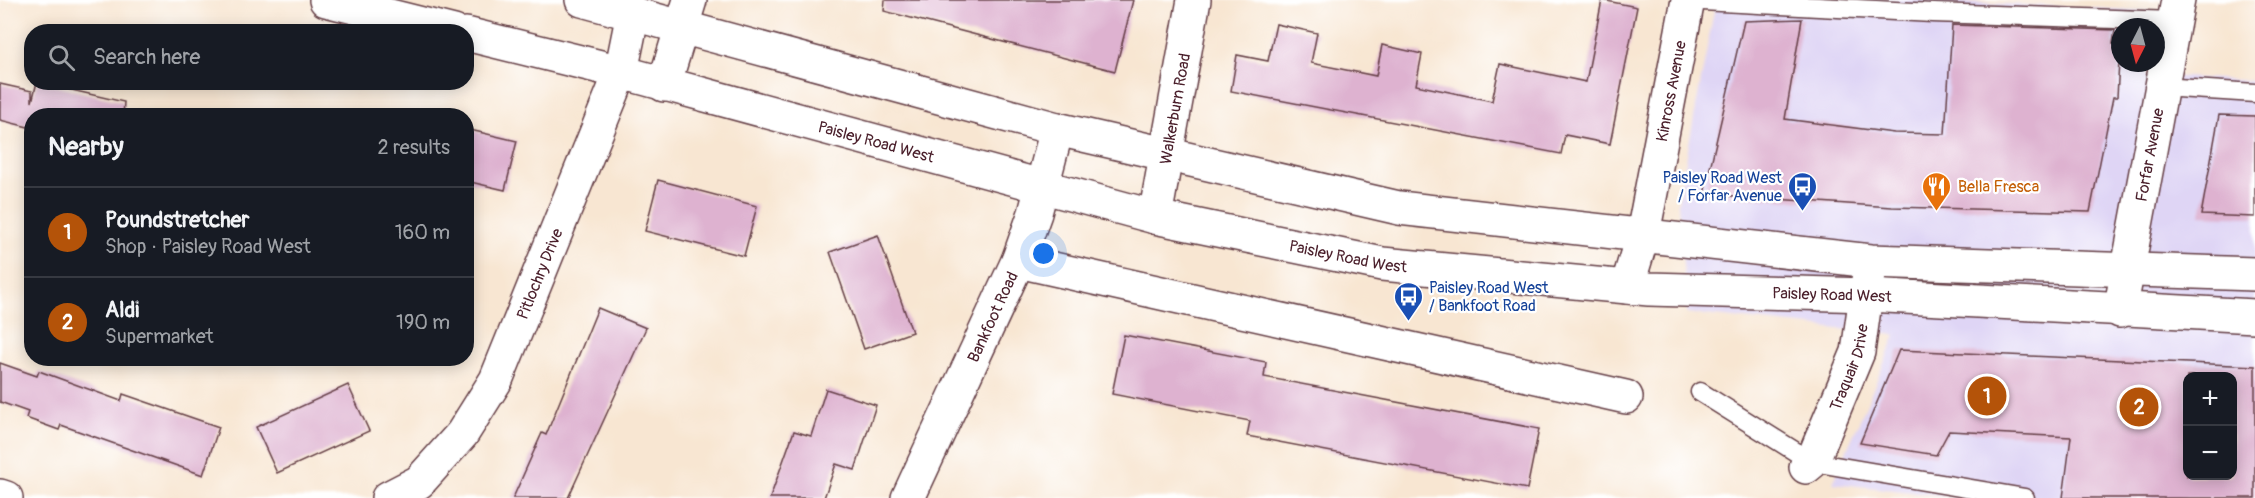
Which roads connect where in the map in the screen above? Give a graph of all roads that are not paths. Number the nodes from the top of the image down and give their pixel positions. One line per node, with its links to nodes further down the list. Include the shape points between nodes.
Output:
1 (326, 0): 9 (main road)
2 (582, 0): 7 (main road)
3 (1194, 0): 16 (main road, Walkerburn Road)
4 (1686, 0): 5 (lane); 19 (main road, Kinross Avenue)
5 (1935, 7): 6 (lane)
6 (2176, 11): 13 (main road, Forfar Avenue)
7 (633, 13): 8 (main road); 11 (main road, Pitlochry Drive)
8 (687, 13): 12 (main road); 15 (main road)
9 (422, 24)
10 (474, 36): 11 (main road, Paisley Road West)
11 (621, 72): 12 (main road, Paisley Road West); 33 (main road, Pitlochry Drive, via 495,380 462,434 419,482)
12 (664, 85): 17 (main road, Paisley Road West)
13 (2161, 87): 14 (lane); 22 (main road, Forfar Avenue)
14 (2255, 93)
15 (1057, 129): 16 (main road); 17 (main road, Bankfoot Road)
16 (1168, 154): 18 (main road, Walkerburn Road); 19 (main road, via 1399,208)
17 (1042, 187): 18 (main road, Paisley Road West); 20 (main road, Bankfoot Road)
18 (1155, 217): 24 (main road, Paisley Road West, via 1382,264)
19 (1643, 234): 21 (main road); 24 (main road, Kinross Avenue)
20 (1018, 261): 29 (main road); 34 (main road, Bankfoot Road)
21 (1871, 261): 22 (main road); 25 (main road, Traquair Drive)
22 (2128, 271): 23 (main road); 26 (main road, Forfar Avenue)
23 (2255, 274)
24 (1627, 287): 25 (main road, Paisley Road West)
25 (1868, 295): 26 (main road, Paisley Road West); 30 (main road, Traquair Drive, via 1858,352)
26 (2120, 311): 27 (main road, Paisley Road West)
27 (2255, 316)
28 (1700, 392): 30 (lane)
29 (1626, 398)
30 (1809, 465): 35 (lane)
31 (0, 496): 32 (main road)
32 (6, 498)
33 (388, 498)
34 (908, 498)
35 (2025, 498)

